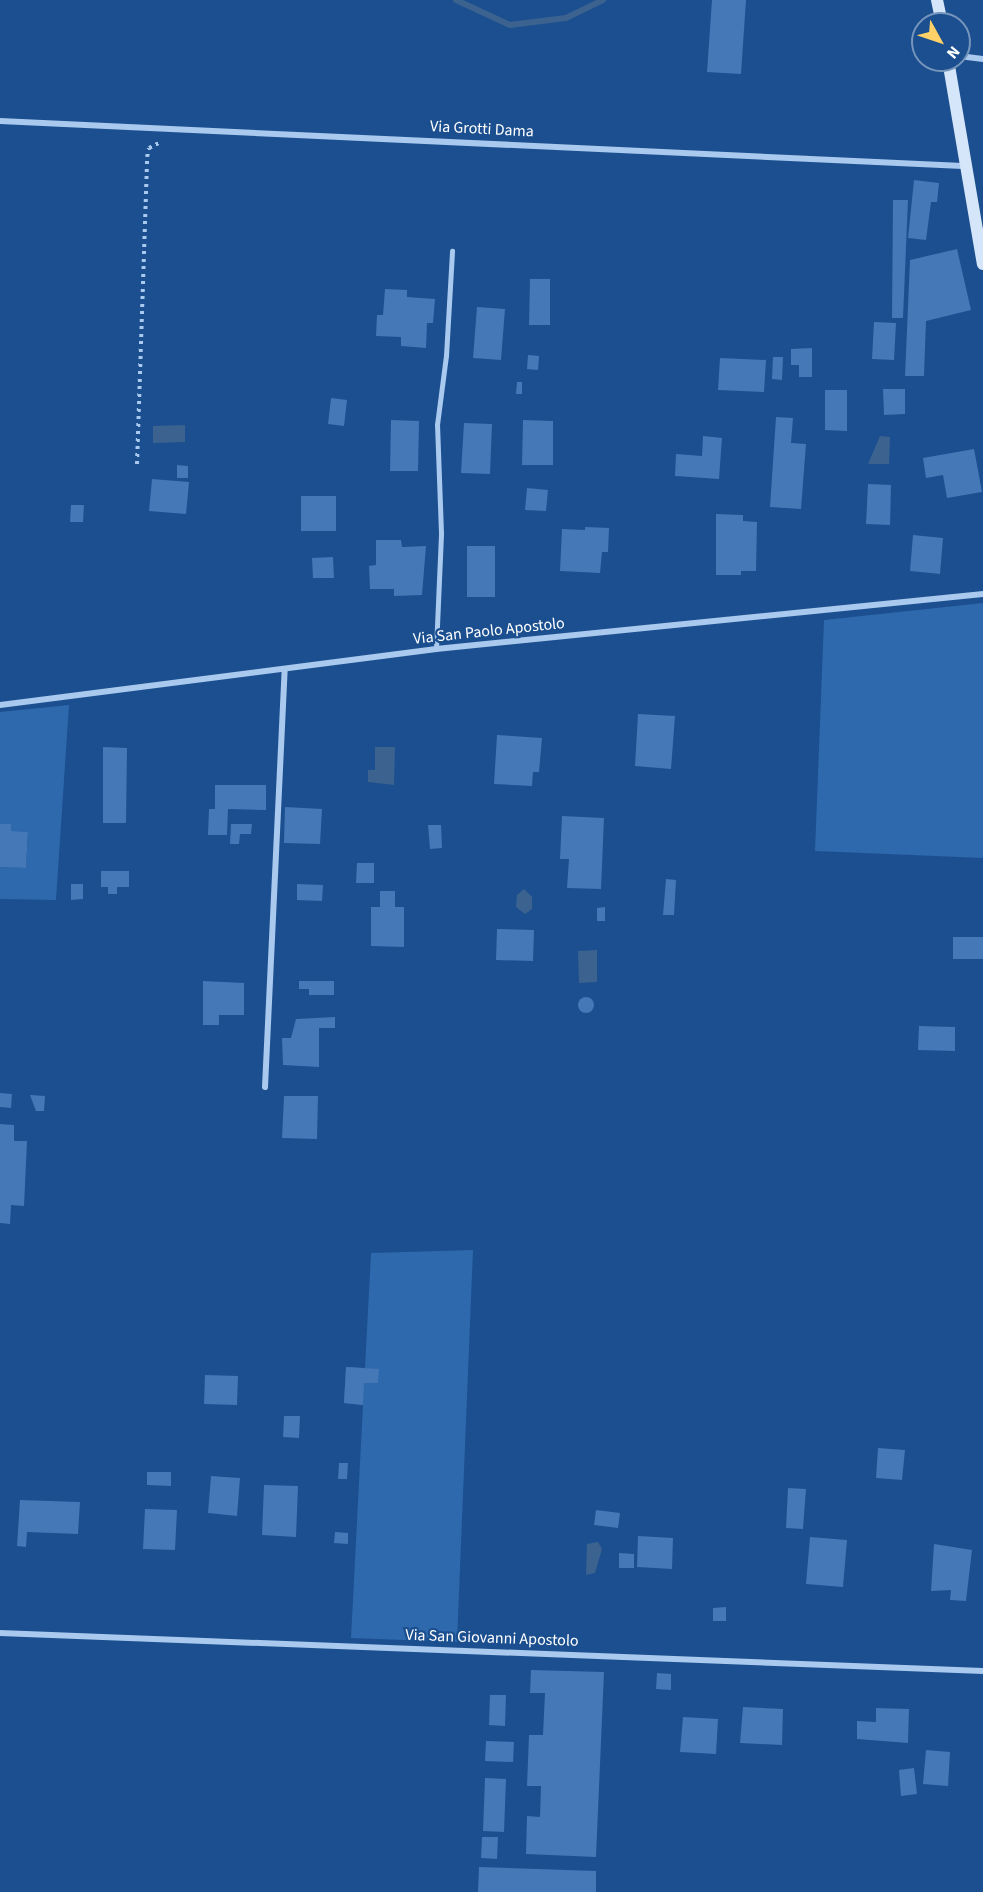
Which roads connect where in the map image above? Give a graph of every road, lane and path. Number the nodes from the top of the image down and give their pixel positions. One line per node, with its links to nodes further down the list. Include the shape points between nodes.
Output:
1 (950, 72): 4 (main road)
2 (0, 121): 4 (street, Via Grotti Dama)
3 (166, 143): 7 (path, via 154,143 148,148 147,157)
4 (963, 166): 6 (main road)
5 (452, 252): 9 (lane, via 446,356 437,425 441,533)
6 (983, 264)
7 (137, 464)
8 (983, 594): 9 (street, Via San Paolo Apostolo)
9 (436, 650): 10 (street, Via San Paolo Apostolo)
10 (285, 670): 11 (street, Via San Paolo Apostolo); 12 (street)
11 (0, 705)
12 (264, 1087)
13 (0, 1633): 14 (street, Via San Giovanni Apostolo)
14 (983, 1671)

